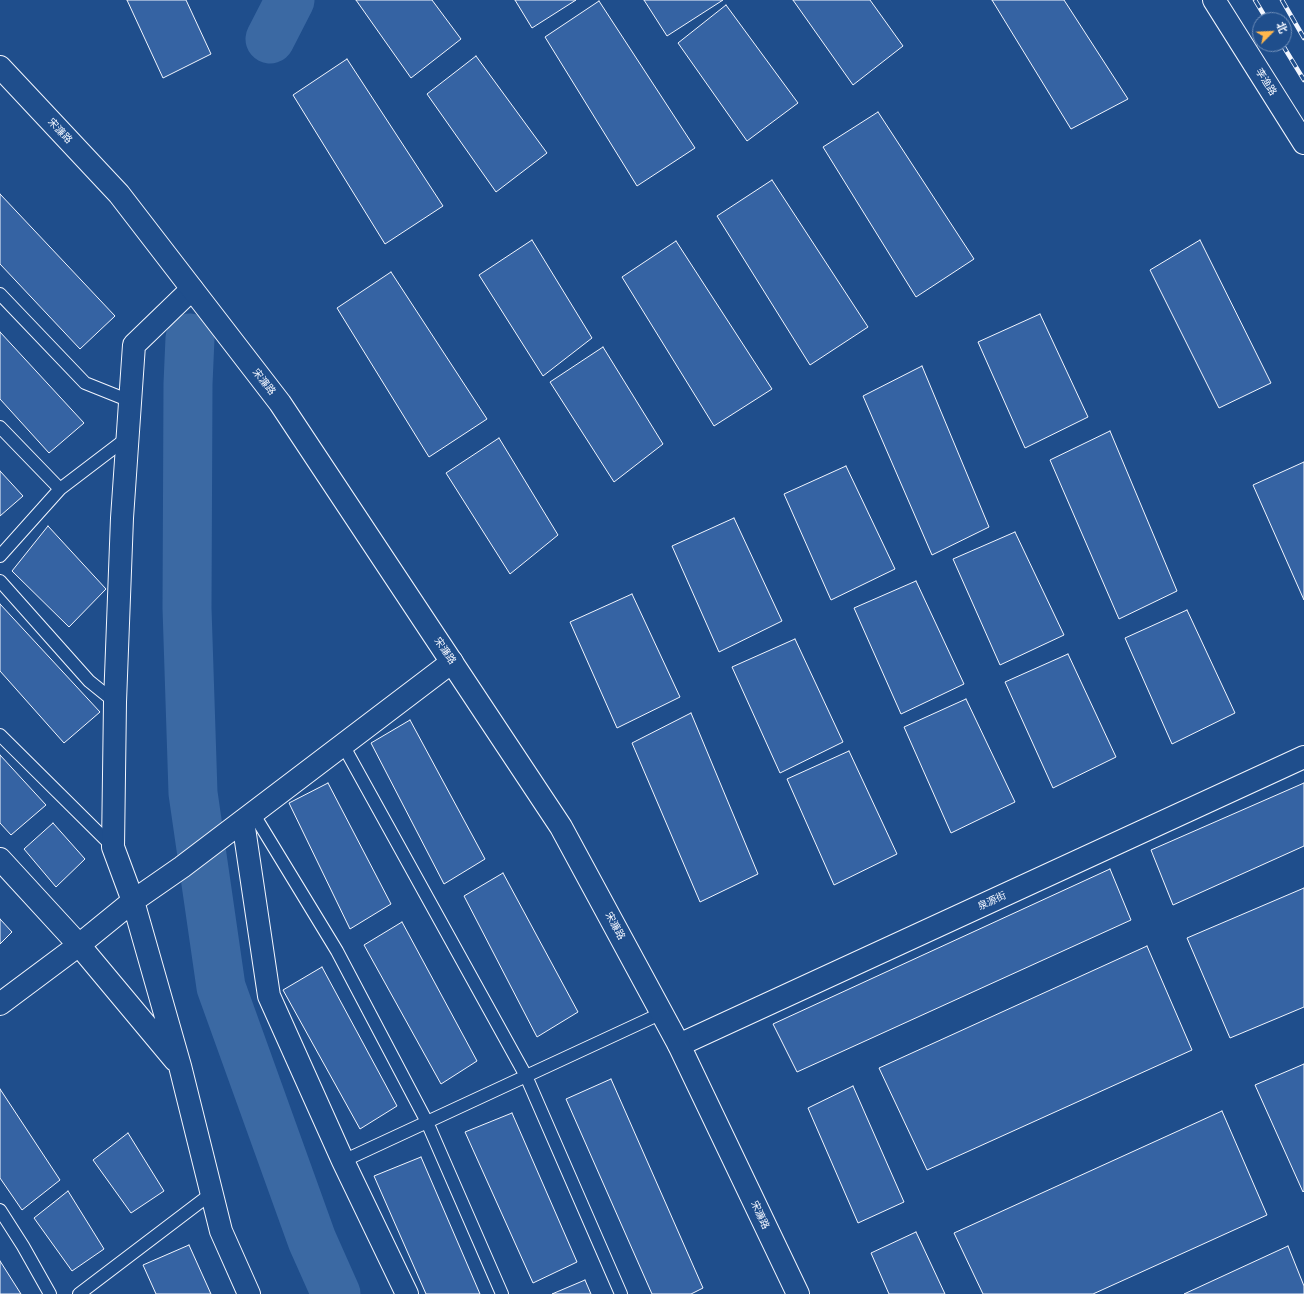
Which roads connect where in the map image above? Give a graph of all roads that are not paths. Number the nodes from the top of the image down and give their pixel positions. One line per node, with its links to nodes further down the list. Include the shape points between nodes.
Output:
1 (1214, 0): 3 (street, 李渔路)
2 (0, 68): 4 (street, 宋濂路, via 119,194)
3 (1304, 143)
4 (192, 290): 6 (street, via 134,344); 12 (street, 宋濂路, via 280,403)
5 (0, 294): 6 (lane, via 85,383)
6 (130, 402): 8 (street)
7 (0, 427): 9 (lane)
8 (127, 438): 9 (lane); 13 (street)
9 (60, 489): 10 (lane)
10 (0, 556)
11 (0, 581): 13 (lane, via 89,681)
12 (452, 662): 15 (street); 23 (street, 宋濂路, via 561,827)
13 (115, 702): 18 (street)
14 (0, 735): 18 (lane)
15 (342, 745): 17 (street); 26 (lane)
16 (1304, 757): 24 (street, 泉源街)
17 (248, 817): 20 (street, via 182,868); 27 (lane, via 337,951); 28 (street, via 269,996)
18 (113, 847): 20 (street)
19 (0, 859): 21 (street)
20 (133, 901): 21 (street); 25 (street)
21 (79, 945): 22 (street); 25 (street)
22 (0, 1004)
23 (662, 1013): 24 (street, 宋濂路); 26 (lane)
24 (679, 1045): 37 (street, 宋濂路)
25 (180, 1066): 29 (street)
26 (526, 1076): 27 (lane); 36 (lane)
27 (426, 1122): 28 (lane); 35 (lane)
28 (343, 1161): 34 (street)
29 (212, 1193): 32 (lane); 33 (street, via 221,1231)
30 (0, 1210): 31 (lane)
31 (50, 1294)
32 (79, 1294)
33 (249, 1294)
34 (407, 1294)
35 (502, 1294)
36 (621, 1294)
37 (798, 1294)

